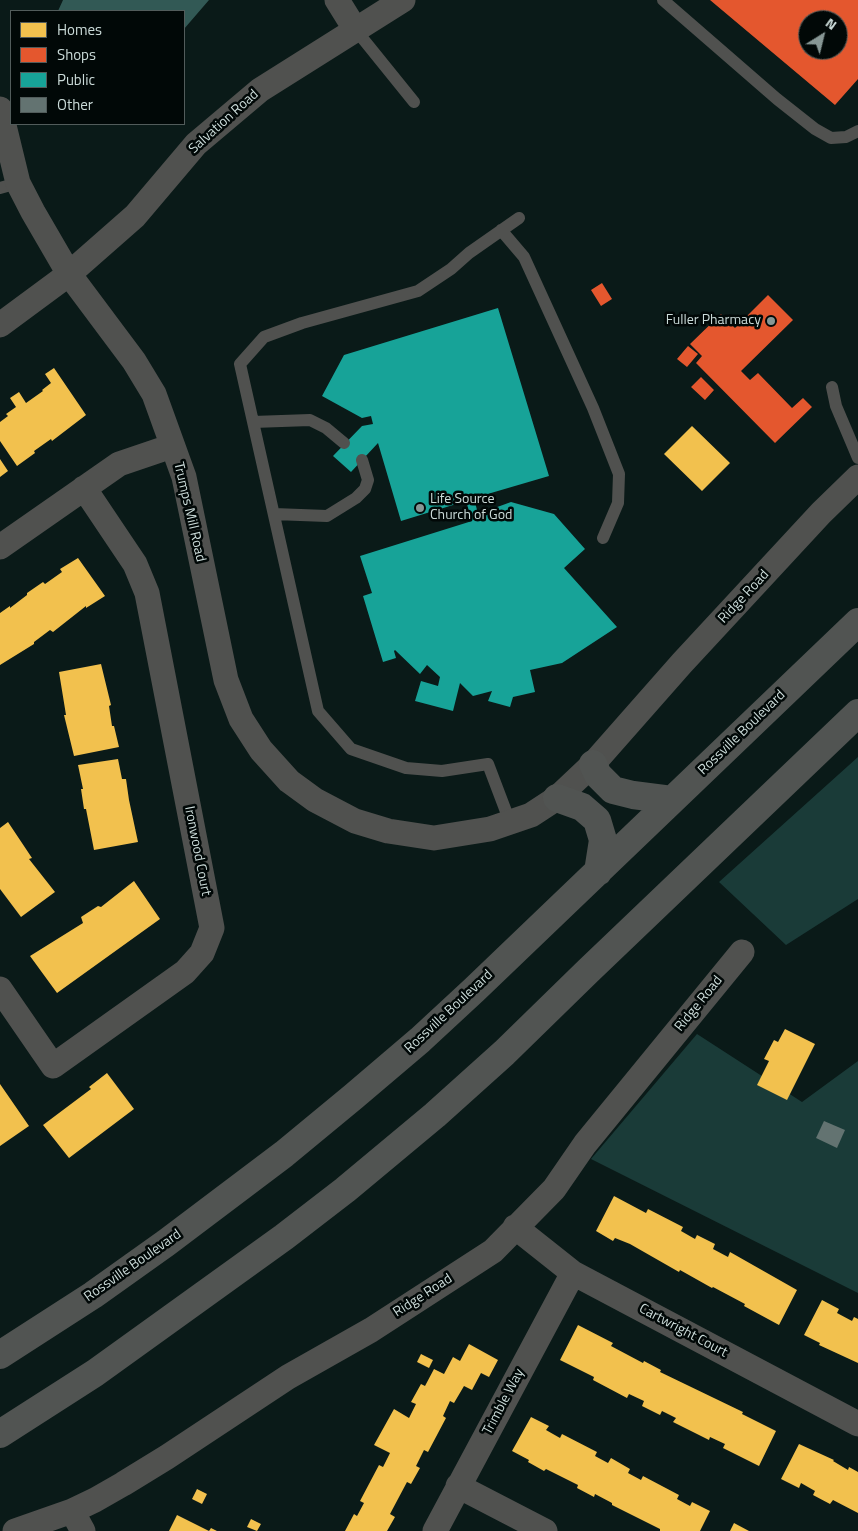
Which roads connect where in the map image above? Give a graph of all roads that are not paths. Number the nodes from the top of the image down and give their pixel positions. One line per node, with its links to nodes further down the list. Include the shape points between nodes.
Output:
1 (337, 0): 4 (street)
2 (403, 0): 4 (street, Salvation Road)
3 (663, 0): 7 (lane, via 815,129 832,138 846,138)
4 (355, 29): 5 (lane); 11 (street, Salvation Road, via 260,90 223,120 196,144 135,216)
5 (414, 102)
6 (0, 109): 8 (street, Trumps Mill Road)
7 (858, 130)
8 (9, 185): 11 (street, Trumps Mill Road, via 33,212)
9 (519, 218): 10 (lane)
10 (500, 230): 14 (lane, via 418,291 302,323 264,337 240,364); 22 (lane, via 524,258 593,408 619,474 618,503)
11 (69, 274): 12 (street, Salvation Road); 16 (street, Trumps Mill Road, via 124,347 154,394)
12 (0, 325)
13 (832, 387): 17 (lane, via 836,406)
14 (253, 422): 15 (lane, via 310,420); 21 (lane)
15 (344, 443)
16 (172, 446): 20 (street, via 119,464); 30 (street, Trumps Mill Road, via 184,477 226,680 241,719 260,750 289,781 315,800 355,821)
17 (858, 458)
18 (362, 460): 21 (lane, via 368,480 364,489 356,498 327,516)
19 (858, 477): 26 (street, Ridge Road, via 682,663)
20 (84, 488): 23 (street); 33 (street, Ironwood Court, via 135,564 146,593 212,928 202,953 185,972 53,1066)
21 (274, 514): 29 (lane, via 318,711 351,749 406,768 442,771 488,764)
22 (603, 538)
23 (0, 547)
24 (858, 622): 28 (main road, Rossville Boulevard)
25 (858, 713): 38 (main road, via 504,1053 420,1127 284,1237 95,1373)
26 (593, 764): 27 (street, Ridge Road); 28 (main road, via 598,775 613,790)
27 (557, 798): 29 (street, Ridge Road, via 531,815); 31 (main road, via 582,807 597,820 603,840)
28 (672, 800): 31 (main road, Rossville Boulevard)
29 (510, 822): 30 (street, Ridge Road, via 490,829)
30 (434, 838)
31 (598, 872): 36 (main road, Rossville Boulevard, via 420,1040 284,1154 158,1249)
32 (742, 952): 34 (street, Ridge Road, via 554,1188)
33 (0, 990)
34 (515, 1227): 35 (street, Cartwright Court); 40 (street, Ridge Road, via 492,1251 371,1330 288,1377 168,1458 95,1500)
35 (573, 1273): 37 (street, Cartwright Court); 39 (street, Trimble Way)
36 (0, 1355)
37 (858, 1424)
38 (0, 1434)
39 (458, 1486): 42 (street, Trimble Way); 43 (street)
40 (77, 1521): 41 (street, Ridge Road)
41 (15, 1531)
42 (435, 1531)
43 (545, 1531)

